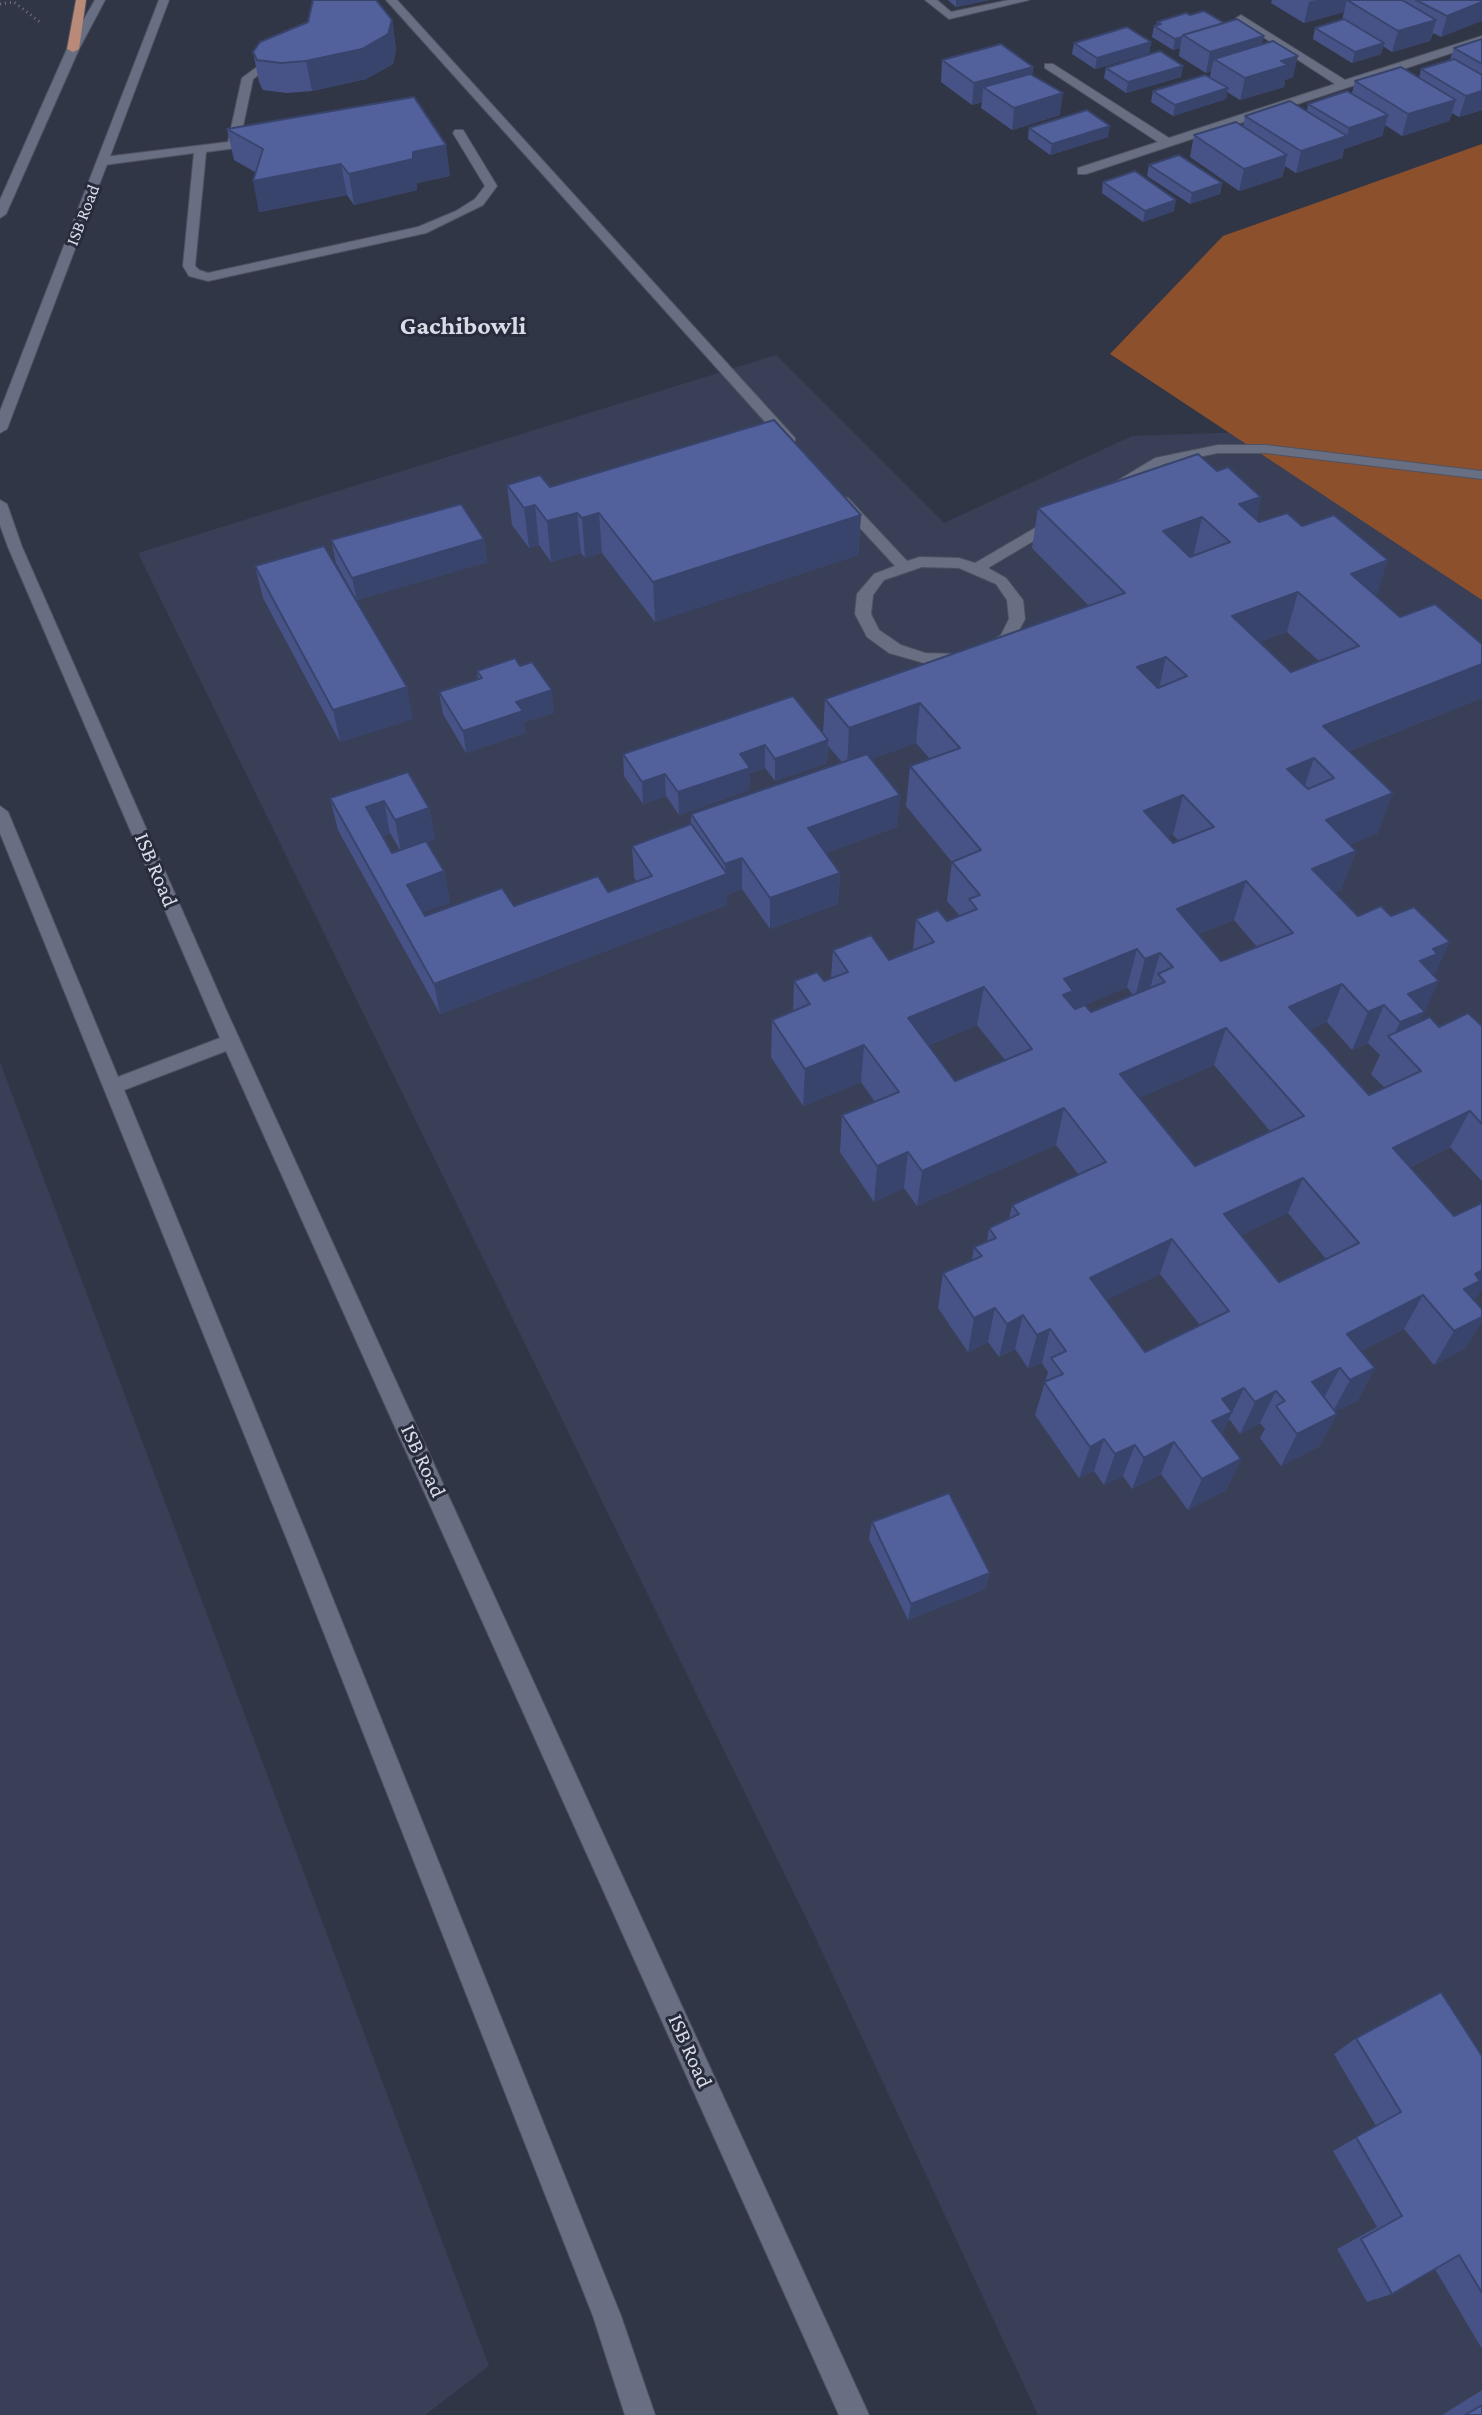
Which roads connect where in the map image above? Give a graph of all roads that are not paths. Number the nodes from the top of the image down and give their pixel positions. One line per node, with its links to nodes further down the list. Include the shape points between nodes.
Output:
1 (81, 0): 9 (main road)
2 (100, 0): 9 (main road)
3 (164, 0): 18 (main road, ISB Road)
4 (391, 0): 22 (main road)
5 (930, 0): 6 (main road, via 949,16)
6 (1024, 0)
7 (1241, 18): 12 (main road)
8 (1482, 39): 12 (main road)
9 (73, 49): 20 (main road)
10 (280, 53): 16 (main road, via 248,78)
11 (1049, 66): 15 (main road)
12 (1345, 85): 15 (main road)
13 (459, 133): 17 (main road, via 491,186 460,214 422,230 208,277 189,266)
14 (263, 140): 16 (main road)
15 (1168, 143): 19 (main road)
16 (233, 145): 17 (main road)
17 (200, 151): 18 (main road)
18 (104, 161): 21 (main road, ISB Road)
19 (1082, 171)
20 (0, 214)
21 (0, 429)
22 (797, 449)
23 (1482, 475): 25 (main road, via 1266,449 1218,449 1160,461)
24 (828, 484): 28 (main road)
25 (1097, 497)
26 (0, 504): 31 (main road, ISB Road)
27 (1072, 511): 29 (main road)
28 (903, 566): 29 (main road, via 940,561); 29 (main road, via 879,577 865,594 863,614 873,633 895,649 924,658 956,659 986,652 1007,638 1017,619 1015,600 1001,581)
29 (977, 568)
30 (0, 812): 32 (main road)
31 (231, 1041): 32 (main road); 34 (main road, ISB Road)
32 (112, 1087): 33 (main road, via 321,1596 607,2316)
33 (640, 2415)
34 (854, 2415)

